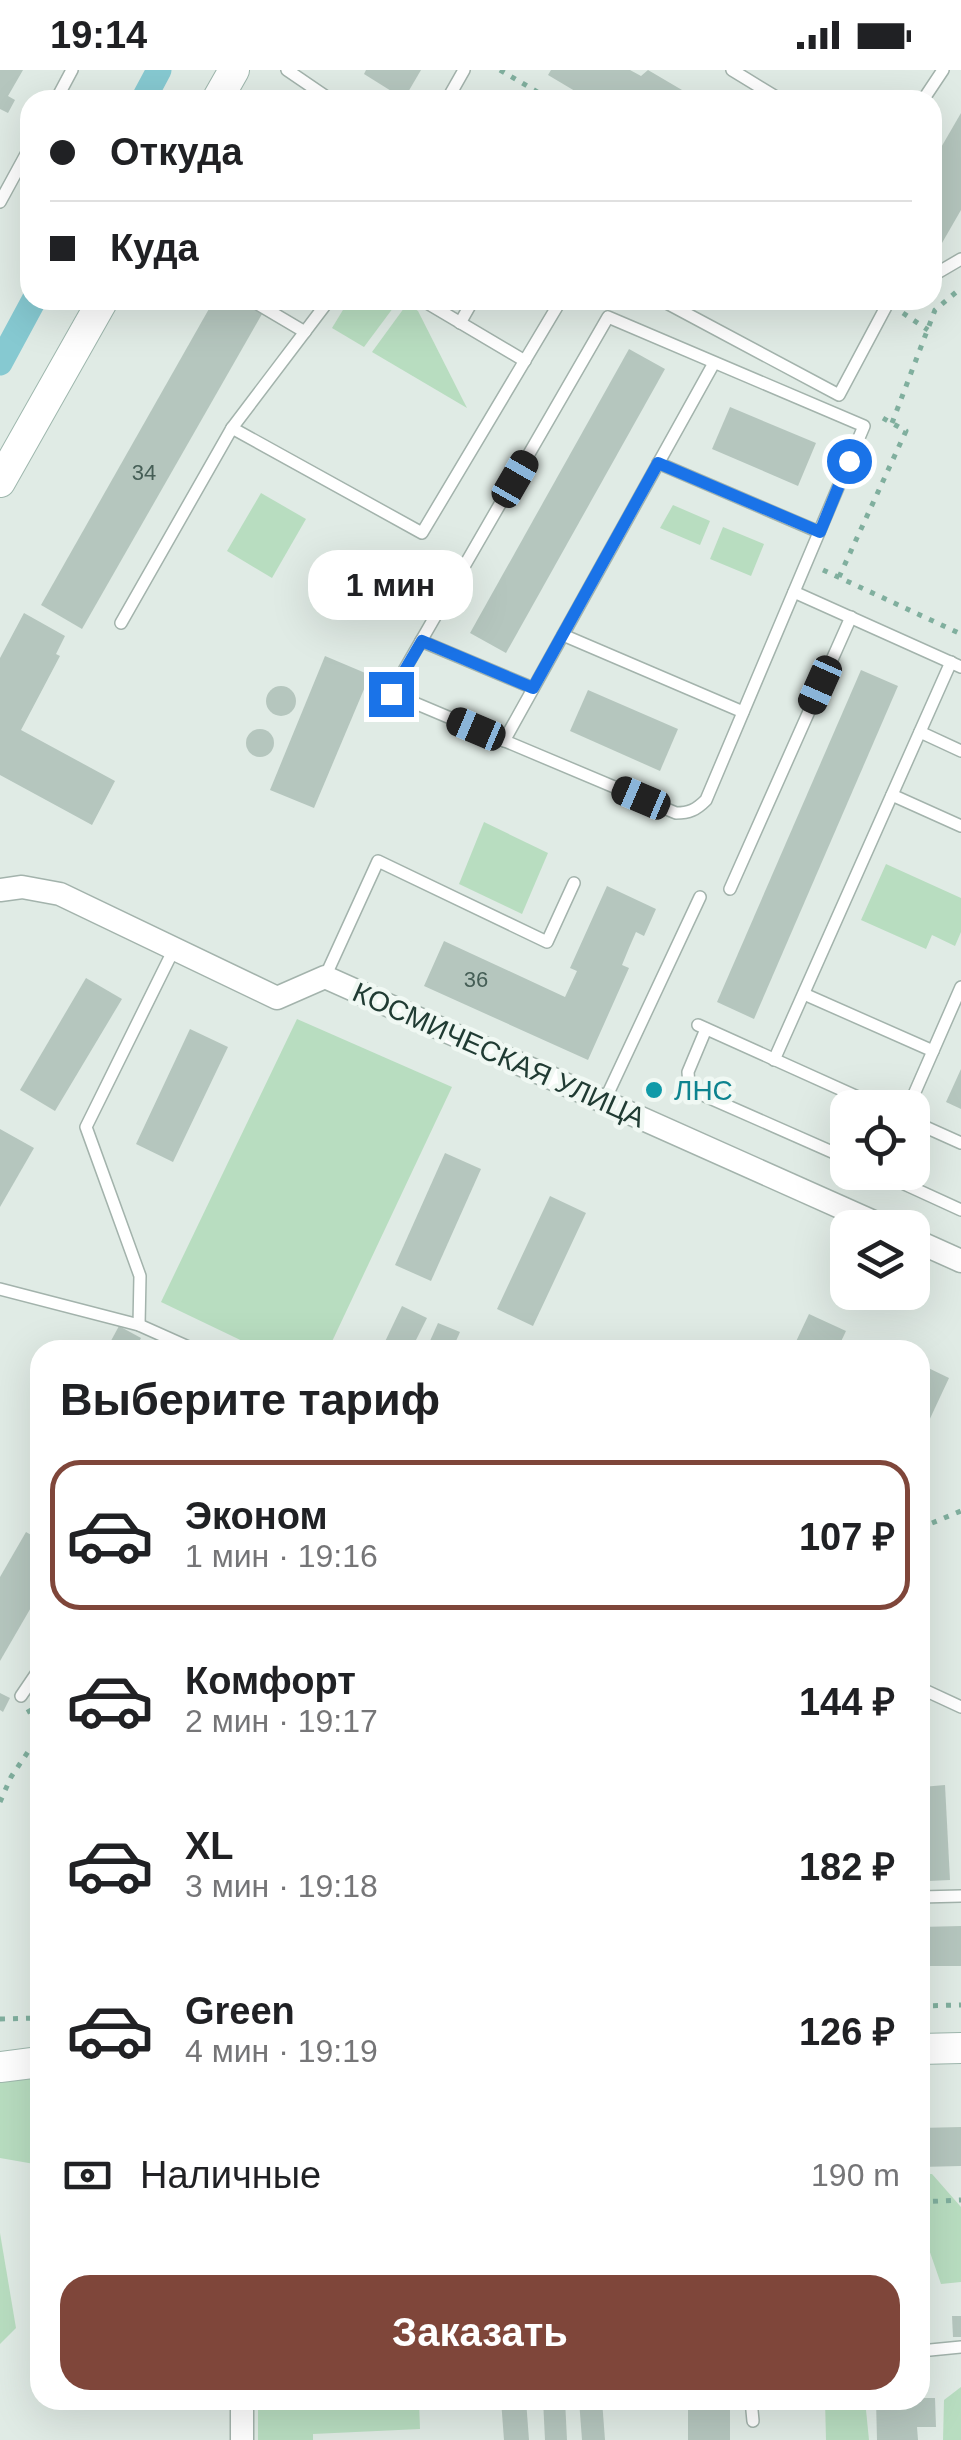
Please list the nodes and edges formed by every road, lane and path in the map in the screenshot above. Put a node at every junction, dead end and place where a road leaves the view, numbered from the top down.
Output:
1 (288, 70) edge
2 (500, 70) edge
3 (737, 72) edge
4 (314, 90) edge
5 (534, 90) edge
6 (765, 90) edge
7 (20, 165) edge
8 (0, 202) edge
9 (97, 310) edge
10 (267, 310) edge
11 (321, 310) edge
12 (439, 310) edge
13 (468, 310) edge
14 (555, 310) edge
15 (680, 310) edge
16 (884, 310) edge
17 (935, 310) edge
18 (460, 323) junction
19 (304, 332) junction
20 (524, 362) junction
21 (714, 362) junction
22 (879, 416) dead end
23 (892, 423) junction
24 (232, 428) junction
25 (658, 463) junction
26 (0, 482) edge
27 (820, 532) junction
28 (794, 592) junction
29 (851, 617) junction
30 (121, 623) dead end
31 (961, 634) edge
32 (563, 635) junction
33 (422, 641) junction
34 (956, 664) edge
35 (533, 688) junction
36 (744, 712) junction
37 (920, 732) junction
38 (504, 741) junction
39 (961, 751) edge
40 (892, 795) junction
41 (961, 826) edge
42 (574, 883) dead end
43 (730, 888) dead end
44 (0, 890) edge
45 (700, 897) dead end
46 (174, 949) junction
47 (325, 977) junction
48 (961, 987) edge
49 (804, 994) junction
50 (933, 1051) junction
51 (774, 1060) junction
52 (842, 1090) edge
53 (916, 1090) edge
54 (604, 1103) junction
55 (930, 1129) edge
56 (961, 1142) edge
57 (830, 1151) edge
58 (917, 1190) edge
59 (846, 1210) edge
60 (961, 1210) edge
61 (930, 1247) edge
62 (961, 1261) edge
63 (2, 1293) edge
64 (139, 1326) junction
65 (172, 1340) edge
66 (961, 1511) edge
67 (930, 1524) edge
68 (30, 1683) edge
69 (930, 1693) edge
70 (21, 1696) dead end
71 (961, 1707) edge
72 (30, 1749) edge
73 (0, 1802) edge
74 (961, 1896) edge
75 (930, 1897) edge
76 (961, 2005) edge
77 (930, 2006) edge
78 (30, 2018) edge
79 (0, 2019) edge
80 (930, 2048) edge
81 (961, 2048) edge
82 (30, 2063) edge
83 (0, 2067) edge
84 (961, 2200) edge
85 (930, 2202) edge
86 (961, 2347) edge
87 (930, 2350) edge
88 (242, 2410) edge
89 (752, 2410) edge
90 (753, 2421) dead end
91 (242, 2440) edge

1 - 4 lane
2 - 5 path
3 - 6 lane
7 - 8 lane
9 - 26 street
10 - 19 lane
11 - 19 lane
12 - 18 lane
13 - 18 lane
14 - 20 lane
15 - 16 lane
17 - 23 path
18 - 20 lane
19 - 24 lane
20 - 24 lane
21 - 25 lane
21 - 27 lane
21 - 33 lane
22 - 23 path
23 - 31 path
24 - 30 lane
25 - 27 lane
25 - 32 lane
27 - 28 lane
28 - 29 lane
28 - 36 lane
29 - 34 lane
29 - 43 lane
32 - 35 lane
32 - 36 lane
33 - 35 lane
33 - 38 lane
34 - 37 lane
35 - 38 lane
36 - 38 lane
37 - 39 lane
37 - 40 lane
40 - 41 lane
40 - 49 lane
42 - 47 lane
44 - 46 street, КОСМИЧЕСКАЯ УЛИЦА
45 - 54 lane
46 - 47 street, КОСМИЧЕСКАЯ УЛИЦА
46 - 64 lane
47 - 54 street, КОСМИЧЕСКАЯ УЛИЦА
48 - 50 lane
49 - 50 lane
49 - 51 lane
50 - 53 lane
51 - 52 lane
51 - 57 lane
54 - 59 street, КОСМИЧЕСКАЯ УЛИЦА
55 - 56 lane
58 - 60 lane
61 - 62 street
63 - 64 lane
64 - 65 lane
66 - 67 path
68 - 70 lane
69 - 71 lane
72 - 73 path
74 - 75 lane
76 - 77 path
78 - 79 path
80 - 81 street
82 - 83 street
84 - 85 path
86 - 87 lane
88 - 91 street
89 - 90 lane

